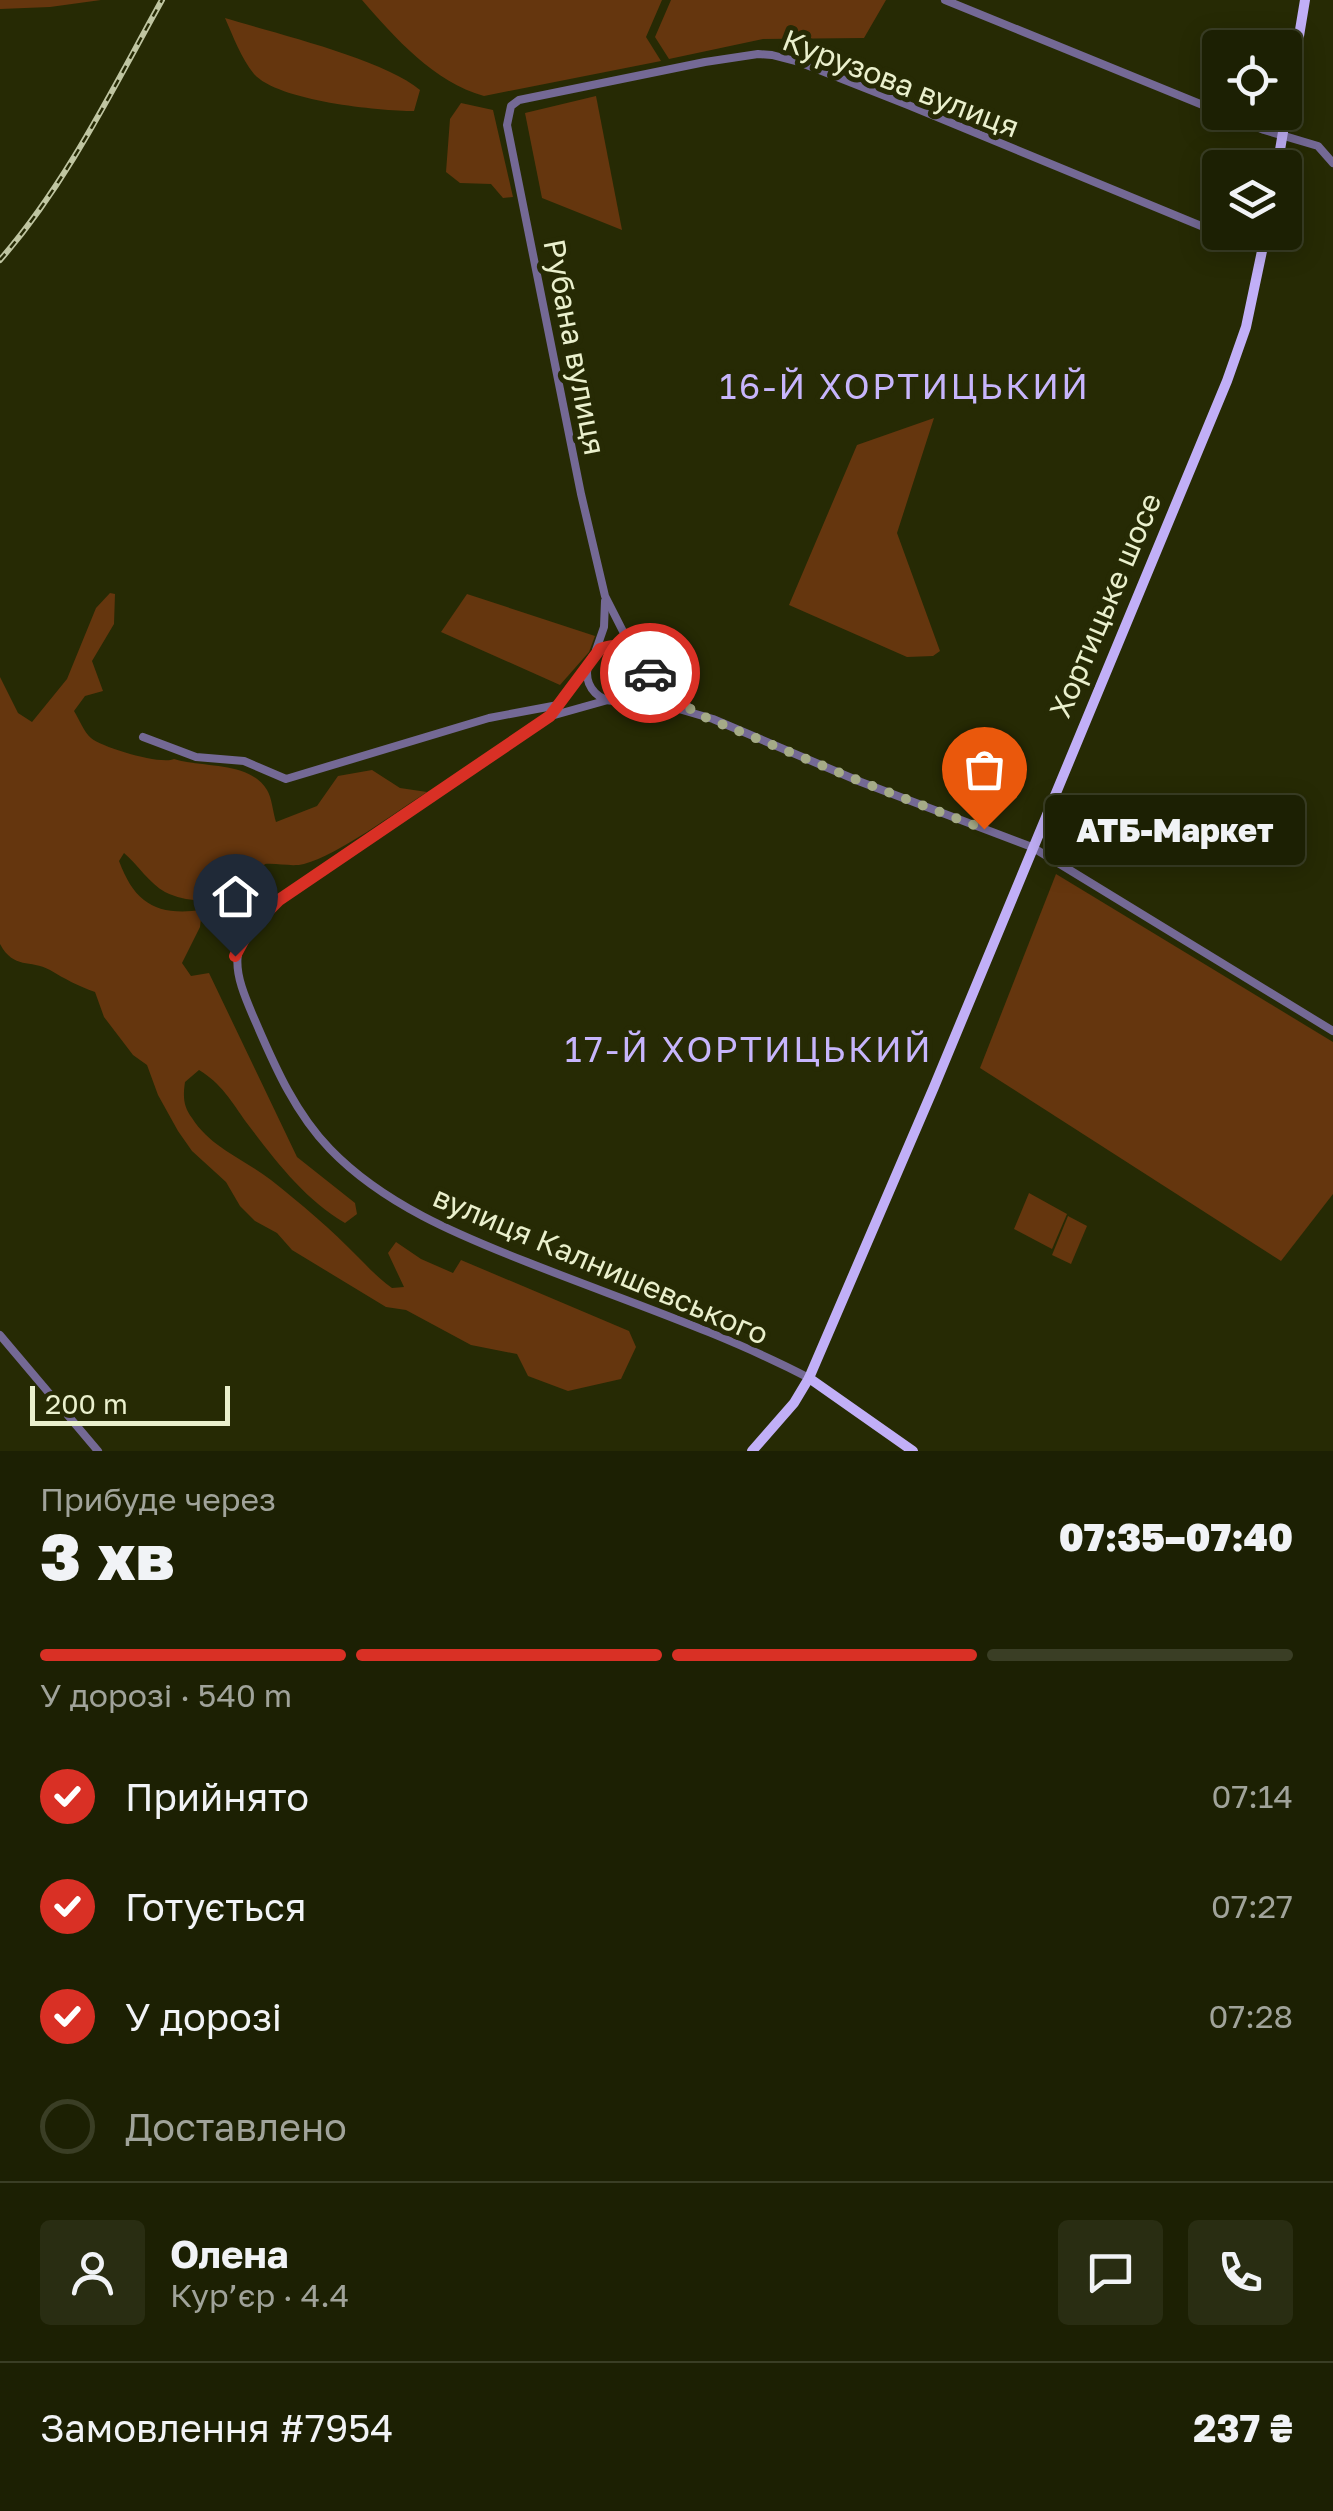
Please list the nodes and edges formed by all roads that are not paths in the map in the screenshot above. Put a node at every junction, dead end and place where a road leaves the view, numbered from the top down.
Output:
1 (945, 0) edge
2 (1305, 0) edge
3 (511, 106) joint
4 (1282, 135) junction
5 (1279, 150) edge
6 (1333, 163) edge
7 (1202, 226) edge
8 (1263, 250) edge
9 (605, 596) junction
10 (633, 652) junction
11 (596, 653) junction
12 (589, 662) junction
13 (642, 666) junction
14 (627, 698) junction
15 (608, 700) junction
16 (558, 705) junction
17 (695, 713) junction
18 (550, 716) junction
19 (143, 737) dead end
20 (1032, 847) junction
21 (1333, 1031) edge
22 (0, 1336) edge
23 (809, 1378) junction
24 (98, 1451) edge
25 (752, 1451) edge
26 (913, 1451) edge

1 - 4 street
2 - 4 main road
3 - 7 street, Курузова вулиця
3 - 9 street, Рубана вулиця
4 - 5 main road
4 - 6 street
8 - 20 main road, Хортицьке шосе
9 - 10 street, Рубана вулиця
9 - 11 street, Рубана вулиця
10 - 11 street
10 - 13 street
11 - 12 street
12 - 15 street
12 - 16 street
13 - 14 street
13 - 17 street
14 - 15 street
14 - 17 street
15 - 18 street
16 - 18 street
16 - 19 street
17 - 20 street
18 - 23 street, вулиця Калнишевського
20 - 21 street
20 - 23 main road, Хортицьке шосе
22 - 24 street
23 - 25 main road, Хортицьке шосе
23 - 26 main road

